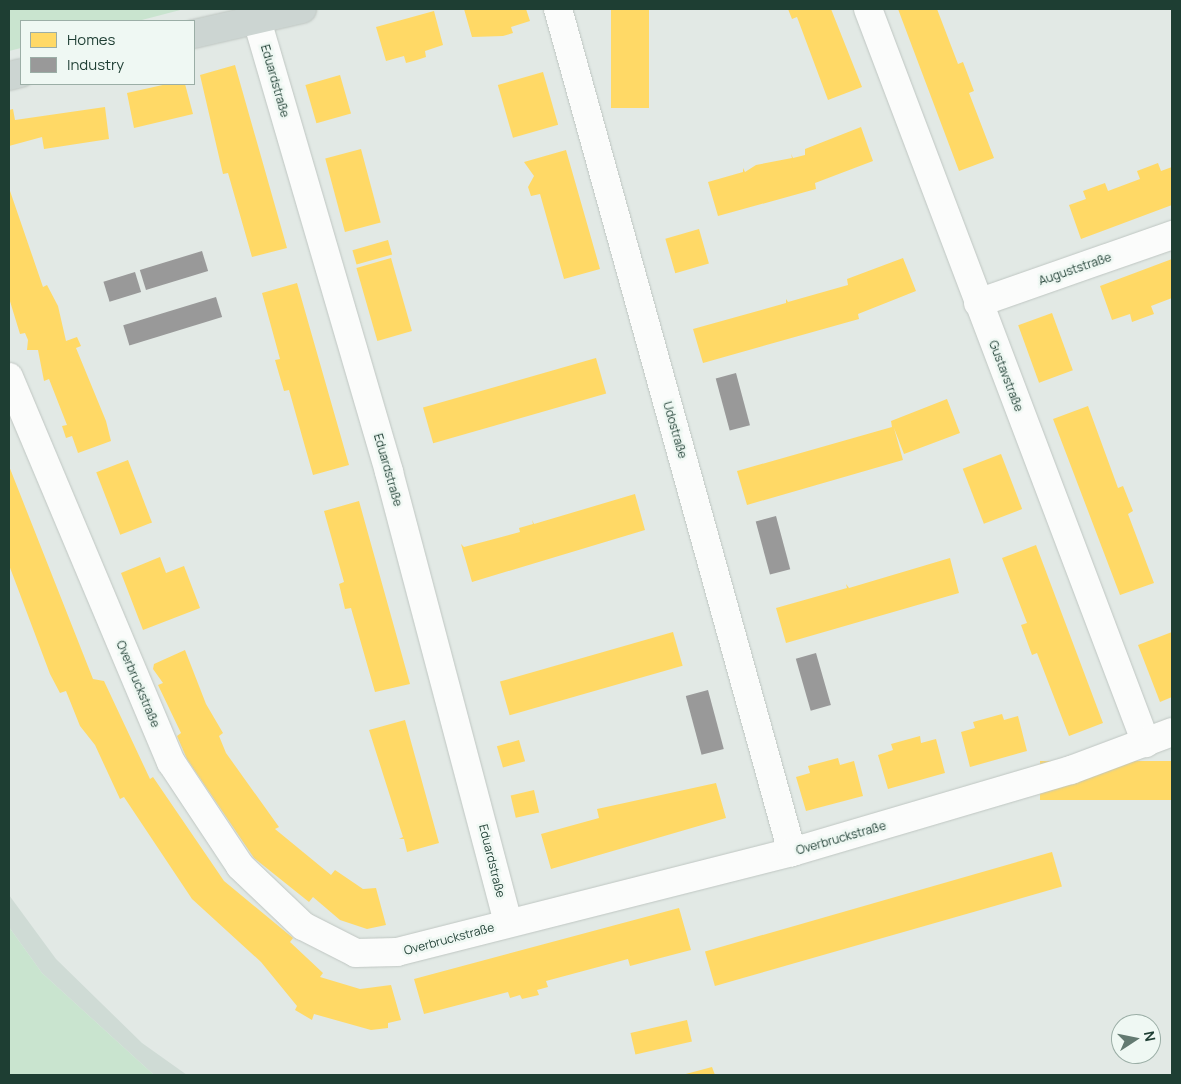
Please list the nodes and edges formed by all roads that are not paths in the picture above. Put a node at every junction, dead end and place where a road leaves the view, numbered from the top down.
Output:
1 (302, 9) edge
2 (558, 9) edge
3 (868, 9) edge
4 (257, 20) junction
5 (195, 34) edge
6 (1172, 235) edge
7 (978, 303) junction
8 (9, 378) edge
9 (1172, 732) edge
10 (1146, 743) junction
11 (792, 852) junction
12 (508, 923) junction

1 - 4 main road
2 - 11 street, Udostraße
3 - 7 street, Gustavstraße
4 - 5 main road
4 - 12 street, Eduardstraße
6 - 7 street, Auguststraße
7 - 10 street, Gustavstraße
8 - 12 street, Overbruckstraße
9 - 10 street, Overbruckstraße
10 - 11 street, Overbruckstraße
11 - 12 street, Overbruckstraße

